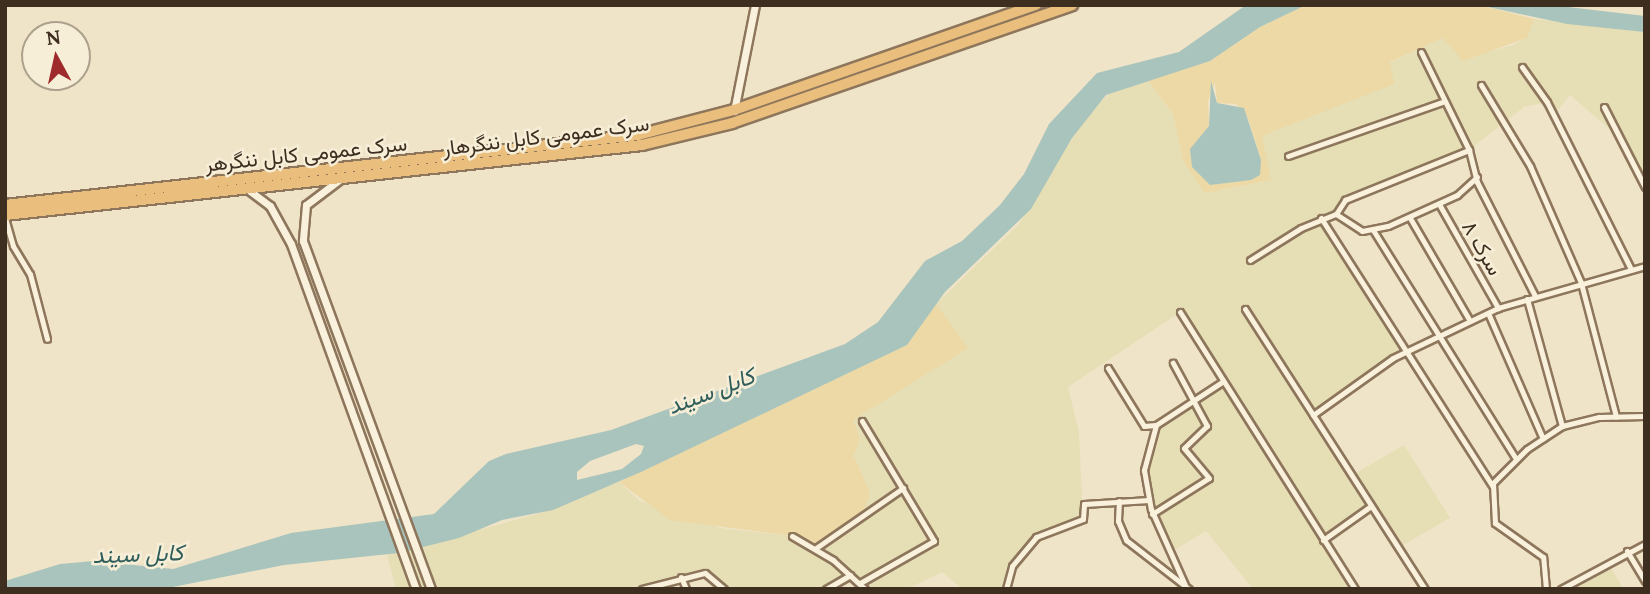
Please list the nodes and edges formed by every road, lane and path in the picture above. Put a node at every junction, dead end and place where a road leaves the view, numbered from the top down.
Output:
1 (755, 5) edge
2 (1036, 5) edge
3 (1072, 5) edge
4 (1421, 52) dead end
5 (1522, 67) dead end
6 (1481, 85) dead end
7 (1442, 102) junction
8 (1604, 107) dead end
9 (734, 110) junction
10 (732, 123) junction
11 (1469, 150) junction
12 (1288, 156) dead end
13 (1477, 177) junction
14 (339, 180) junction
15 (1645, 187) edge
16 (250, 191) junction
17 (1439, 204) junction
18 (5, 205) edge
19 (1336, 214) junction
20 (5, 216) edge
21 (1321, 218) junction
22 (1410, 218) junction
23 (1373, 229) junction
24 (1250, 260) dead end
25 (1645, 266) edge
26 (1632, 269) junction
27 (1581, 283) junction
28 (1535, 296) junction
29 (1527, 299) junction
30 (1498, 308) junction
31 (1245, 309) dead end
32 (1180, 312) dead end
33 (1488, 313) junction
34 (1470, 321) junction
35 (1440, 337) junction
36 (47, 339) dead end
37 (1408, 355) junction
38 (1173, 363) dead end
39 (1108, 368) dead end
40 (1222, 382) junction
41 (1193, 401) junction
42 (1313, 415) junction
43 (1616, 416) junction
44 (1645, 416) edge
45 (862, 421) dead end
46 (1156, 425) junction
47 (1562, 426) junction
48 (1543, 439) junction
49 (1516, 459) junction
50 (1493, 487) junction
51 (903, 488) junction
52 (1149, 500) junction
53 (1119, 501) junction
54 (1371, 506) junction
55 (1152, 514) junction
56 (792, 536) dead end
57 (1323, 540) junction
58 (1645, 544) edge
59 (816, 548) junction
60 (1628, 551) junction
61 (850, 575) junction
62 (681, 577) junction
63 (1645, 581) edge
64 (863, 586) edge
65 (1187, 587) edge
66 (416, 589) edge
67 (431, 589) edge
68 (642, 589) edge
69 (686, 589) edge
70 (724, 589) edge
71 (826, 589) edge
72 (1006, 589) edge
73 (1354, 589) edge
74 (1425, 589) edge
75 (1546, 589) edge
76 (1561, 589) edge

1 - 9 street
2 - 9 highway
3 - 10 highway, سرک عمومی کابل ننگرهار
4 - 7 street
5 - 26 street
6 - 27 street
7 - 11 street
7 - 12 street
8 - 15 street
9 - 10 street
9 - 18 highway, سرک عمومی کابل ننگرهر
10 - 14 highway, سرک عمومی کابل ننگرهار
11 - 13 street
11 - 19 street
13 - 17 street
13 - 28 street
14 - 16 highway, سرک عمومی کابل ننگرهار
14 - 67 street
16 - 20 highway, سرک عمومی کابل ننگرهار
16 - 66 street
17 - 22 street
17 - 30 street, سرک ۸
19 - 21 street
19 - 23 street
20 - 36 street
21 - 24 street
21 - 37 street
22 - 23 street
22 - 34 street
23 - 35 street
25 - 26 street
26 - 27 street
27 - 28 street
27 - 43 street
28 - 29 street
29 - 30 street
29 - 47 street
30 - 33 street
31 - 42 street
32 - 40 street
33 - 34 street
33 - 48 street
34 - 35 street
35 - 37 street
35 - 49 street
37 - 42 street
37 - 50 street
38 - 41 street
39 - 46 street
40 - 41 street
40 - 57 street
41 - 46 street
41 - 55 street
42 - 54 street
43 - 44 street
43 - 47 street
45 - 51 street
46 - 52 street
47 - 48 street
48 - 49 street
49 - 50 street
50 - 75 street
51 - 59 street
51 - 64 street
52 - 53 street
52 - 55 street
53 - 65 street
53 - 72 street
54 - 57 street
54 - 74 street
55 - 65 street
56 - 59 street
57 - 73 street
58 - 60 street
59 - 61 street
60 - 63 street
60 - 76 street
61 - 64 street
61 - 71 street
62 - 68 street
62 - 69 street
62 - 70 street

